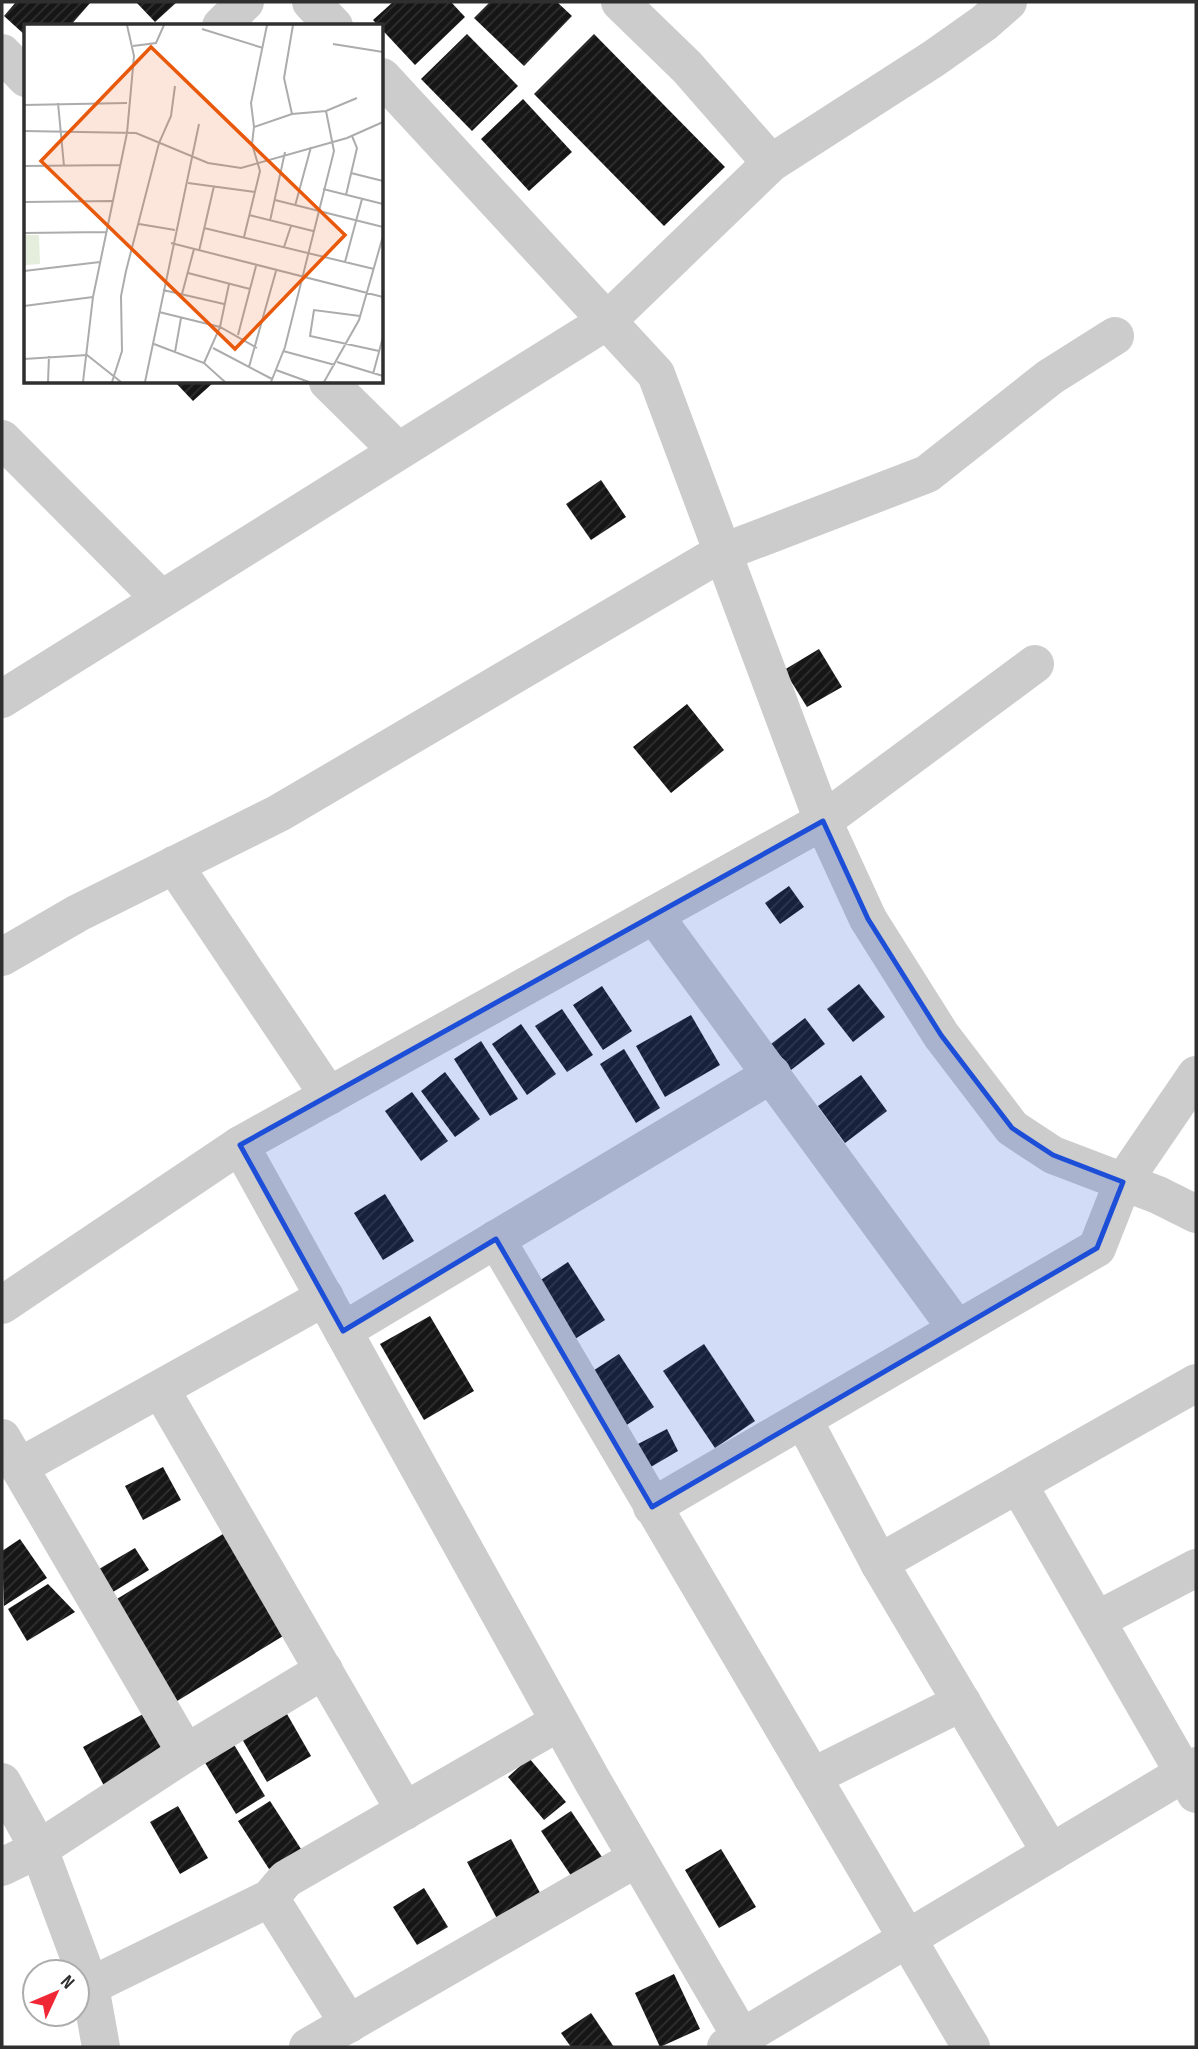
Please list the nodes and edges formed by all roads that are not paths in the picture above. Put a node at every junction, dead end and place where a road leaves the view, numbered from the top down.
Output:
1 (245, 2) edge
2 (311, 2) edge
3 (620, 2) edge
4 (1008, 2) edge
5 (223, 24) edge
6 (332, 24) edge
7 (2, 53) edge
8 (24, 76) edge
9 (383, 78) edge
10 (771, 163) junction
11 (607, 321) junction
12 (1115, 336) dead end
13 (329, 383) edge
14 (2, 439) edge
15 (397, 452) junction
16 (721, 553) junction
17 (161, 599) junction
18 (1035, 664) dead end
19 (2, 699) edge
20 (823, 821) junction
21 (174, 865) junction
22 (654, 915) junction
23 (2, 957) edge
24 (772, 1074) junction
25 (1196, 1074) edge
26 (329, 1096) junction
27 (240, 1145) junction
28 (1123, 1182) junction
29 (1196, 1214) edge
30 (496, 1239) junction
31 (325, 1297) junction
32 (2, 1305) edge
33 (957, 1329) junction
34 (343, 1331) junction
35 (1196, 1383) edge
36 (161, 1390) junction
37 (803, 1419) junction
38 (11, 1453) edge
39 (1018, 1484) junction
40 (652, 1507) junction
41 (879, 1563) junction
42 (1196, 1568) edge
43 (1097, 1620) junction
44 (324, 1670) junction
45 (962, 1702) junction
46 (559, 1722) junction
47 (186, 1753) junction
48 (812, 1777) junction
49 (1192, 1778) edge
50 (2, 1782) edge
51 (405, 1811) junction
52 (39, 1849) junction
53 (1051, 1853) junction
54 (637, 1858) junction
55 (2, 1867) edge
56 (270, 1898) junction
57 (908, 1939) junction
58 (80, 1958) edge
59 (91, 1986) edge
60 (91, 1992) edge
61 (349, 2024) junction
62 (739, 2044) edge
63 (101, 2047) edge
64 (308, 2047) edge
65 (971, 2047) edge

1 - 5 street
2 - 6 street
3 - 10 street
4 - 10 street
7 - 8 street
9 - 11 street
10 - 11 street
11 - 15 street
11 - 16 street
12 - 16 street
13 - 15 street
14 - 17 street
15 - 17 street
16 - 20 street
16 - 21 street
17 - 19 street
18 - 20 street
20 - 22 street
20 - 28 street
21 - 23 street
21 - 26 street
22 - 24 street
22 - 26 street
24 - 30 street
24 - 33 street
25 - 28 street
26 - 27 street
27 - 31 street
27 - 32 street
28 - 29 street
28 - 33 street
30 - 34 street
30 - 40 street
31 - 34 street
31 - 36 street
33 - 37 street
34 - 46 street
35 - 39 street
36 - 38 street
36 - 44 street
37 - 40 street
37 - 41 street
38 - 47 street
39 - 41 street
39 - 43 street
40 - 48 street
41 - 45 street
42 - 43 street
43 - 49 street
44 - 47 street
44 - 51 street
45 - 48 street
45 - 53 street
46 - 51 street
46 - 54 street
47 - 52 street
48 - 57 street
49 - 53 street
50 - 52 street
51 - 56 street
52 - 55 street
52 - 58 street
53 - 57 street
54 - 61 street
54 - 62 street
56 - 59 street
56 - 61 street
57 - 62 street
57 - 65 street
60 - 63 street
61 - 64 street

